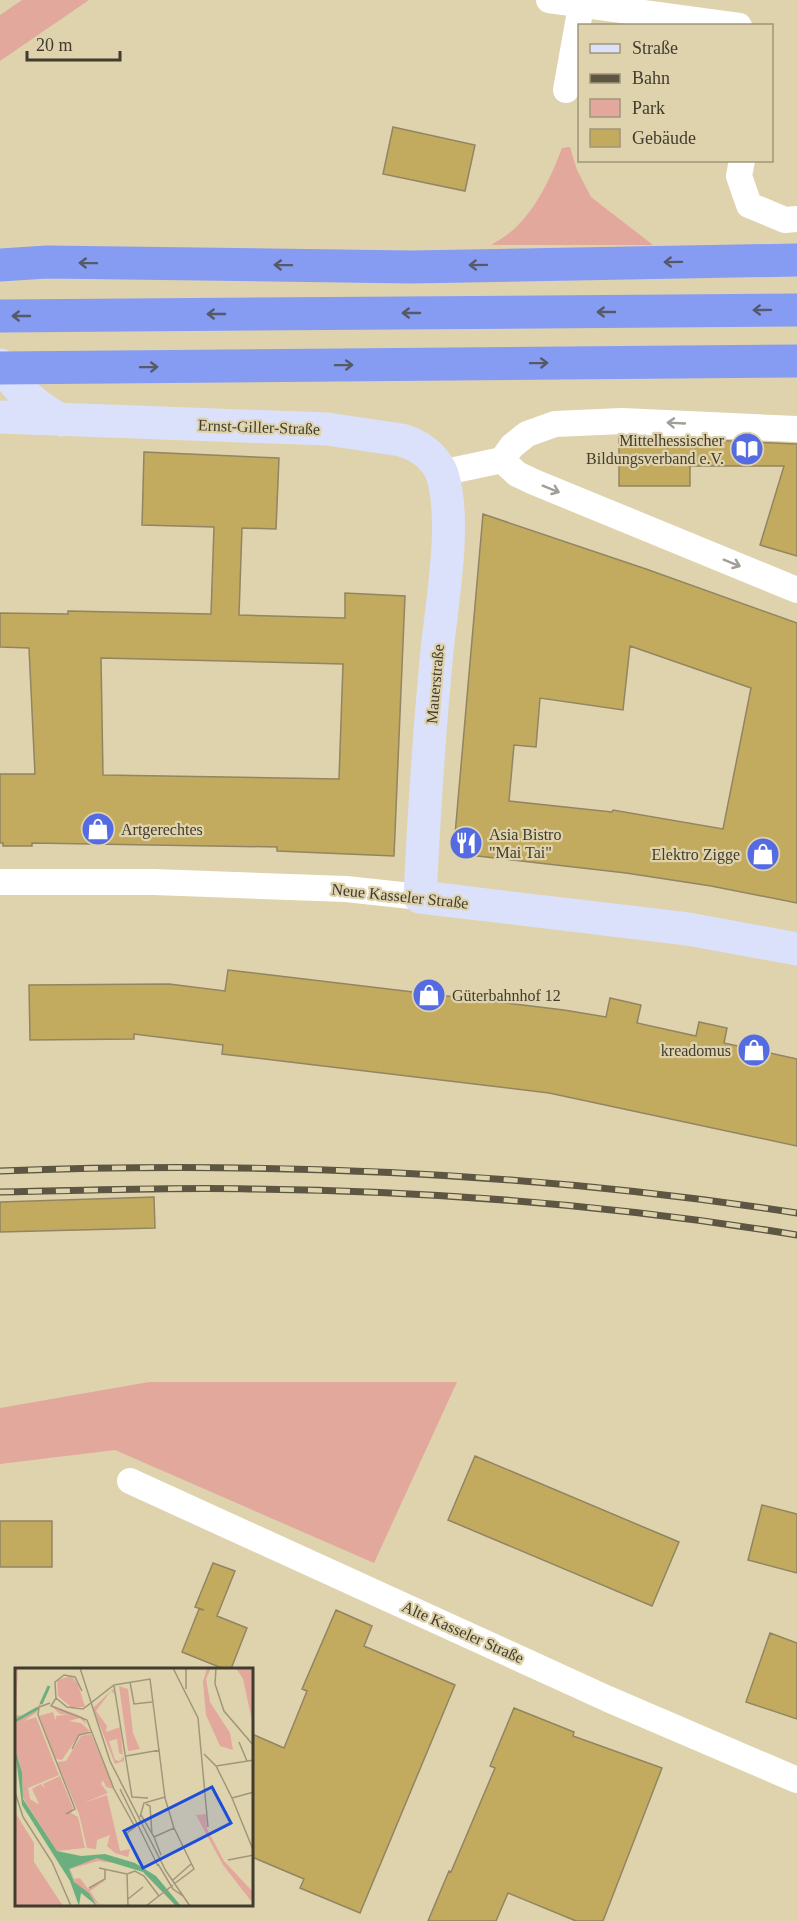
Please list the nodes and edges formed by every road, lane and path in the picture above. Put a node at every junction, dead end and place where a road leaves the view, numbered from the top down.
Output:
1 (549, 0) edge
2 (581, 6) junction
3 (723, 24) edge
4 (566, 90) dead end
5 (741, 162) edge
6 (797, 219) edge
7 (797, 260) edge
8 (0, 265) edge
9 (797, 310) edge
10 (0, 316) edge
11 (760, 360) junction
12 (797, 360) edge
13 (0, 367) edge
14 (797, 369) edge
15 (0, 417) edge
16 (61, 420) junction
17 (797, 429) edge
18 (502, 460) junction
19 (441, 472) junction
20 (797, 590) edge
21 (0, 882) edge
22 (420, 897) junction
23 (797, 949) edge
24 (130, 1481) dead end
25 (797, 1780) edge

1 - 2 street
2 - 3 street
2 - 4 street
5 - 6 street
7 -> 8 highway
9 -> 10 highway
11 - 12 highway
13 -> 11 highway
11 - 14 highway
13 - 16 main road
15 - 16 main road, Ernst-Giller-Straße
16 - 19 main road, Ernst-Giller-Straße
17 -> 18 street
18 - 19 street
18 -> 20 street
19 - 22 main road, Mauerstraße
21 - 22 street, Neue Kasseler Straße
22 - 23 main road, Neue Kasseler Straße
24 - 25 street, Alte Kasseler Straße

